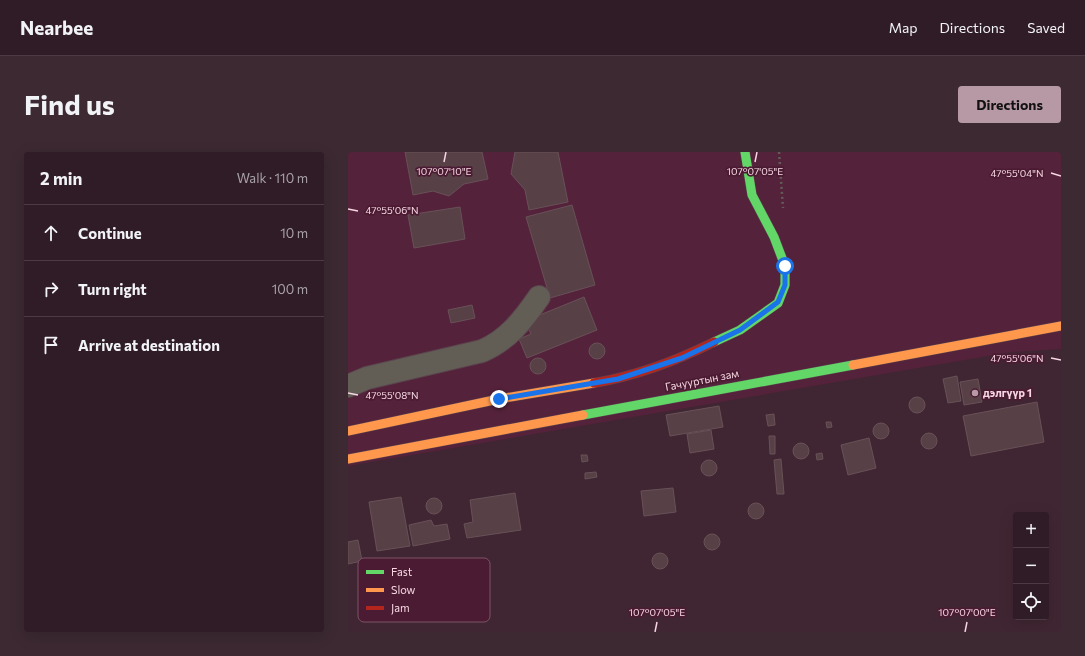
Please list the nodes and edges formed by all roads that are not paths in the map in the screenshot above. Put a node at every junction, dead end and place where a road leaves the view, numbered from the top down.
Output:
1 (745, 152) edge
2 (539, 297) dead end
3 (1061, 326) edge
4 (348, 386) edge
5 (348, 431) edge
6 (348, 459) edge

1 - 5 main road
2 - 4 street
3 - 6 main road, Гачууртын зам

